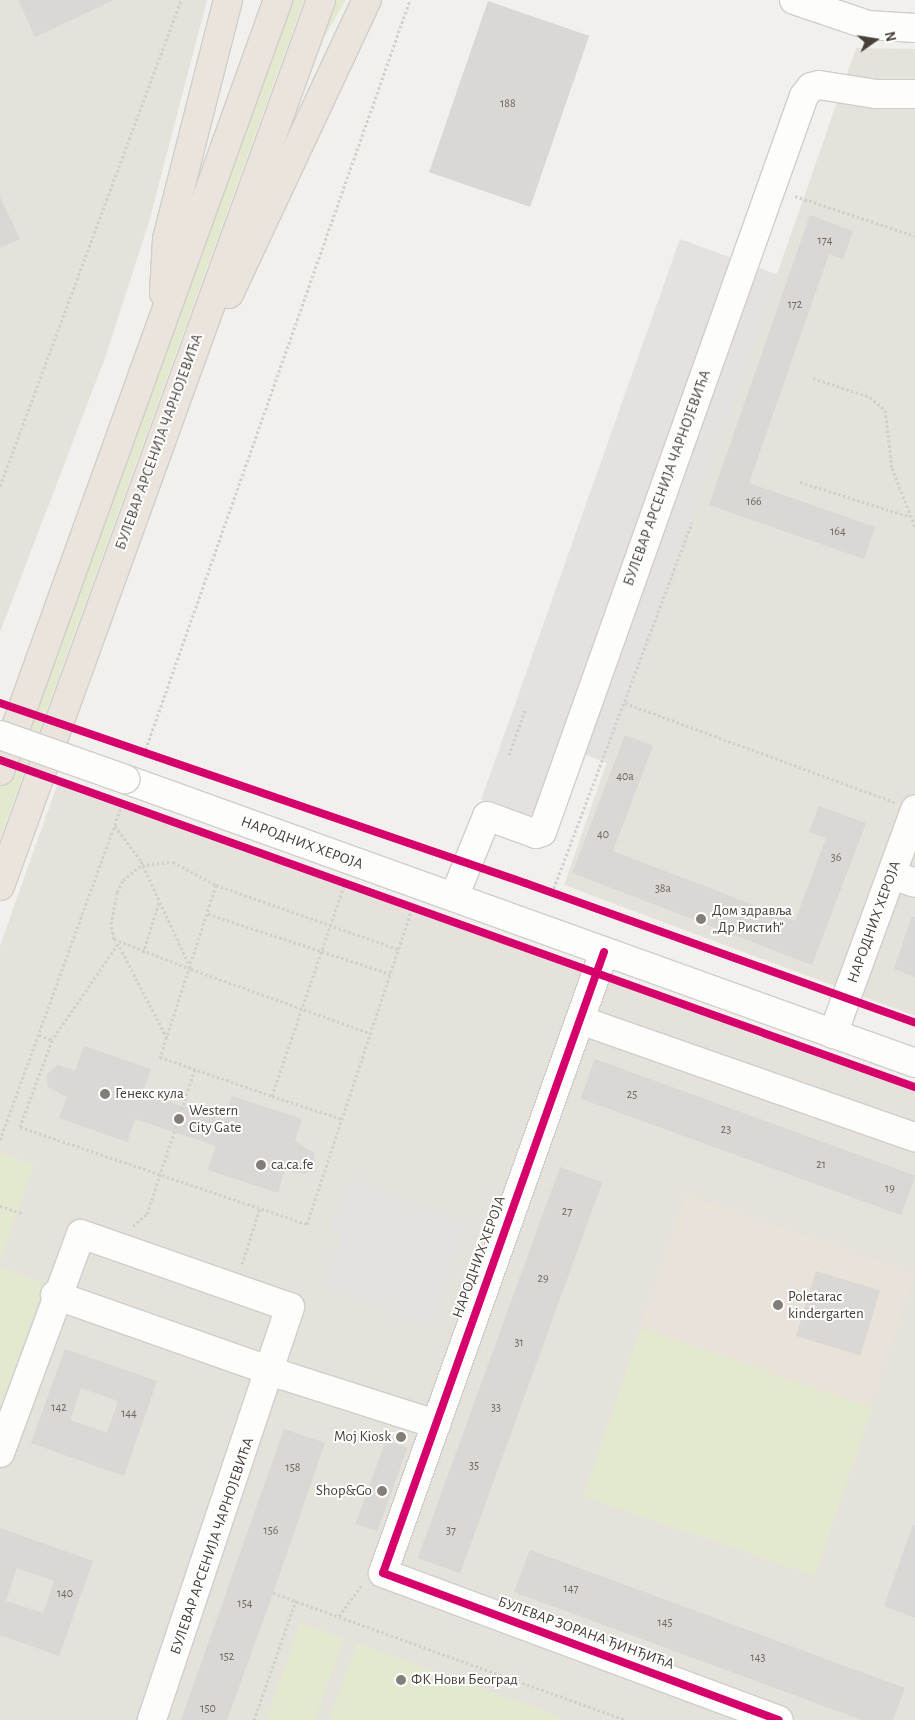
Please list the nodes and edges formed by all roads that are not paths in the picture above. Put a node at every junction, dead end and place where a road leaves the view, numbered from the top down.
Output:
1 (228, 0) edge
2 (278, 0) edge
3 (321, 0) edge
4 (367, 0) edge
5 (794, 0) edge
6 (915, 28) edge
7 (915, 94) edge
8 (166, 308) junction
9 (200, 329) junction
10 (0, 735) edge
11 (0, 771) edge
12 (906, 806) edge
13 (903, 879) edge
14 (0, 886) edge
15 (454, 897) junction
16 (604, 952) junction
17 (580, 1020) junction
18 (833, 1034) junction
19 (915, 1063) edge
20 (915, 1138) edge
21 (55, 1295) junction
22 (270, 1371) junction
23 (436, 1424) junction
24 (0, 1453) edge
25 (383, 1573) joint
26 (152, 1720) edge
27 (779, 1720) edge

1 - 8 highway
2 - 8 highway
3 - 9 highway, БУЛЕВАР АРСЕНИЈА ЧАРНОЈЕВИЋА
4 - 9 highway
5 - 6 street
7 - 15 street, БУЛЕВАР АРСЕНИЈА ЧАРНОЈЕВИЋА
8 - 11 highway
9 - 14 highway, БУЛЕВАР АРСЕНИЈА ЧАРНОЈЕВИЋА
10 - 15 street, НАРОДНИХ ХЕРОЈА, bridge
12 - 13 street, НАРОДНИХ ХЕРОЈА
13 - 18 street, НАРОДНИХ ХЕРОЈА
15 - 16 street, НАРОДНИХ ХЕРОЈА
16 - 17 street, НАРОДНИХ ХЕРОЈА
16 - 18 street, НАРОДНИХ ХЕРОЈА
17 - 20 street
17 - 23 street, НАРОДНИХ ХЕРОЈА
18 - 19 street, НАРОДНИХ ХЕРОЈА
21 - 22 street
21 - 22 street, БУЛЕВАР АРСЕНИЈА ЧАРНОЈЕВИЋА
21 - 24 street
22 - 23 street
22 - 26 street, БУЛЕВАР АРСЕНИЈА ЧАРНОЈЕВИЋА
23 - 25 street, НАРОДНИХ ХЕРОЈА
25 - 27 street, БУЛЕВАР ЗОРАНА ЂИНЂИЋА

